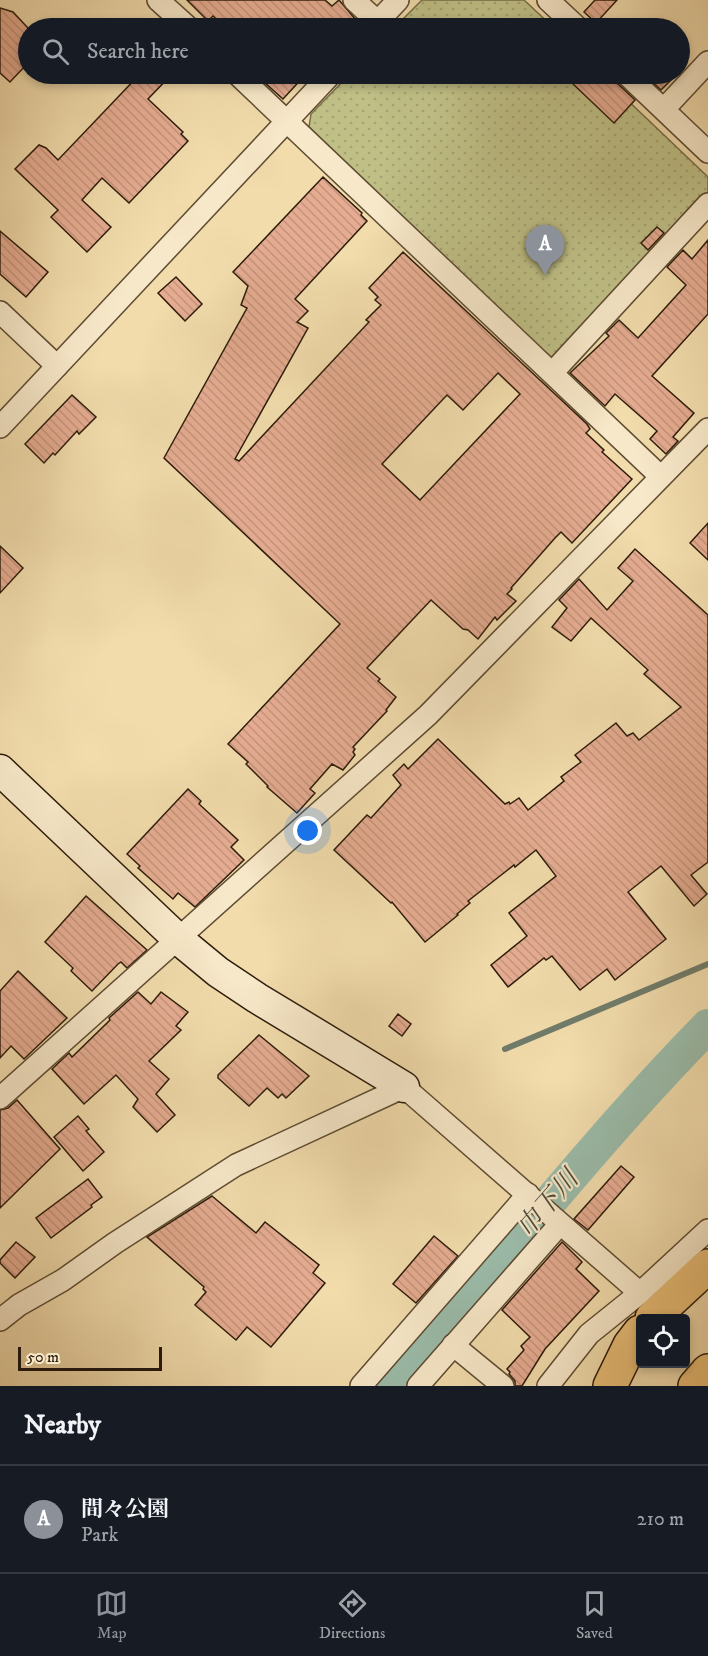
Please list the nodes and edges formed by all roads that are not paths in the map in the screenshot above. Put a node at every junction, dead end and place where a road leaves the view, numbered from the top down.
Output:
1 (159, 0) edge
2 (354, 0) edge
3 (398, 0) edge
4 (548, 0) edge
5 (178, 18) edge
6 (369, 18) edge
7 (381, 18) edge
8 (567, 18) edge
9 (708, 62) edge
10 (690, 81) edge
11 (248, 84) edge
12 (322, 84) edge
13 (637, 84) edge
14 (687, 84) edge
15 (664, 109) junction
16 (287, 121) junction
17 (708, 152) edge
18 (708, 204) edge
19 (0, 312) edge
20 (57, 366) junction
21 (553, 372) junction
22 (0, 427) edge
23 (708, 429) edge
24 (660, 476) junction
25 (0, 770) edge
26 (178, 939) junction
27 (404, 1087) junction
28 (0, 1098) edge
29 (528, 1194) junction
30 (560, 1224) junction
31 (708, 1230) edge
32 (708, 1266) edge
33 (708, 1290) edge
34 (646, 1306) edge
35 (677, 1314) edge
36 (0, 1320) edge
37 (636, 1337) edge
38 (453, 1345) junction
39 (636, 1352) edge
40 (708, 1371) edge
41 (613, 1381) edge
42 (362, 1386) edge
43 (418, 1386) edge
44 (503, 1386) edge
45 (548, 1386) edge
46 (695, 1386) edge

1 - 5 street
2 - 6 street
3 - 7 street
4 - 8 street
9 - 10 street
11 - 16 street
12 - 16 street
13 - 15 street
14 - 15 street
15 - 17 street
16 - 20 street
16 - 21 street
18 - 21 street
19 - 20 street
20 - 22 street
21 - 24 street
23 - 24 street
24 - 26 street
25 - 26 street
26 - 27 street
26 - 28 street
27 - 29 street
27 - 36 street
29 - 30 street
29 - 42 street
30 - 34 street
30 - 38 street
31 - 34 street
32 - 34 highway
33 - 35 highway
34 - 45 street
37 - 41 highway
38 - 43 street
38 - 44 street
39 - 41 highway
40 - 46 highway

